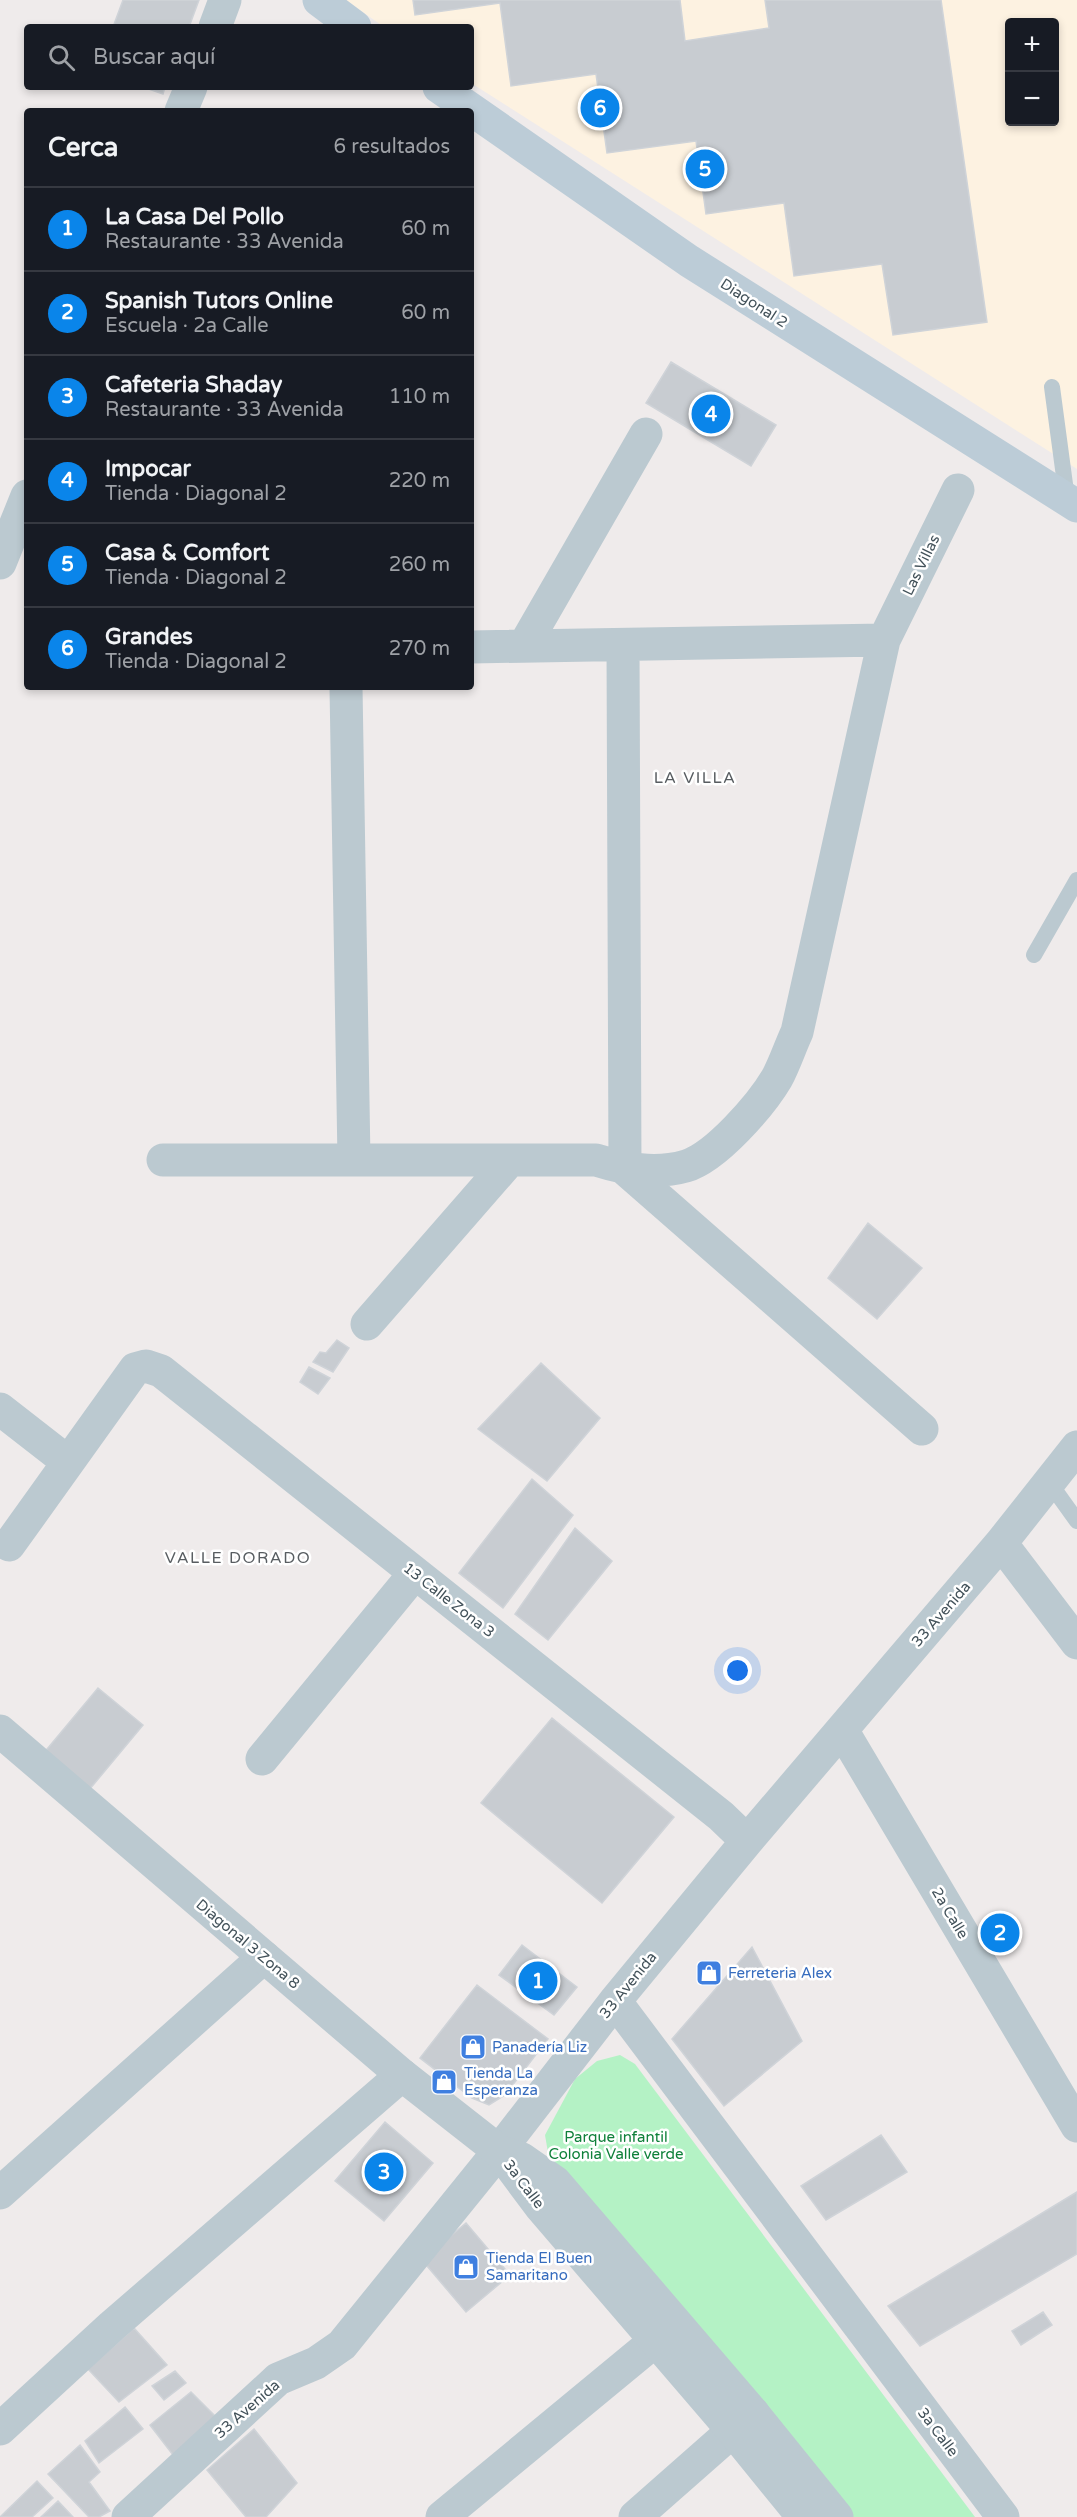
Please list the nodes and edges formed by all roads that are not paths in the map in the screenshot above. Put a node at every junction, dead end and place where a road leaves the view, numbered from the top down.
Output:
1 (225, 0) edge
2 (319, 0) edge
3 (215, 24) edge
4 (351, 24) edge
5 (190, 90) edge
6 (443, 90) edge
7 (182, 108) edge
8 (469, 108) edge
9 (474, 111) edge
10 (1052, 387) dead end
11 (646, 434) dead end
12 (958, 490) dead end
13 (24, 503) edge
14 (1072, 503) edge
15 (0, 563) edge
16 (884, 640) junction
17 (623, 645) junction
18 (474, 646) edge
19 (524, 646) junction
20 (346, 690) edge
21 (1077, 880) edge
22 (1034, 955) dead end
23 (163, 1160) dead end
24 (354, 1160) junction
25 (510, 1160) junction
26 (625, 1169) junction
27 (367, 1324) dead end
28 (0, 1409) edge
29 (922, 1429) dead end
30 (1077, 1447) edge
31 (68, 1462) junction
32 (1049, 1482) junction
33 (1077, 1521) edge
34 (1001, 1543) junction
35 (9, 1545) dead end
36 (415, 1573) junction
37 (1077, 1643) edge
38 (842, 1730) junction
39 (0, 1731) edge
40 (262, 1759) dead end
41 (747, 1841) junction
42 (264, 1957) junction
43 (615, 2001) junction
44 (402, 2075) junction
45 (1077, 2126) edge
46 (499, 2151) junction
47 (0, 2193) edge
48 (655, 2341) junction
49 (743, 2423) junction
50 (0, 2429) edge
51 (128, 2517) edge
52 (442, 2517) edge
53 (635, 2517) edge
54 (803, 2517) edge
55 (837, 2517) edge
56 (1003, 2517) edge

1 - 3 street
2 - 4 main road
5 - 7 street
6 - 8 main road, Diagonal 2
9 - 14 main road, Diagonal 2
10 - 14 lane
11 - 19 street
12 - 16 street, Las Villas
13 - 15 street
16 - 17 street
16 - 26 street, Las Villas
17 - 19 street
17 - 26 street
18 - 19 street
20 - 24 street
21 - 22 lane
23 - 24 street
24 - 25 street
25 - 26 street
25 - 27 street
26 - 29 street
28 - 31 street
30 - 32 street, 33 Avenida
31 - 35 street
31 - 36 street, 13 Calle Zona 3
32 - 33 lane
32 - 34 street, 33 Avenida
34 - 37 street
34 - 38 street, 33 Avenida
36 - 40 street
36 - 41 street, 13 Calle Zona 3
38 - 41 street, 33 Avenida
38 - 45 street, 2a Calle
39 - 42 street, Diagonal 3 Zona 8
41 - 43 street, 33 Avenida
42 - 44 street, Diagonal 3 Zona 8
42 - 47 street
43 - 46 street, 33 Avenida
43 - 56 street, 3a Calle
44 - 46 street, Diagonal 3 Zona 8
44 - 50 street
46 - 48 street, 3a Calle
46 - 49 street, 3a Calle
46 - 51 street, 33 Avenida
48 - 49 street, 3a Calle
48 - 52 street
49 - 53 street
49 - 54 street, 3a Calle
49 - 55 street, 3a Calle

